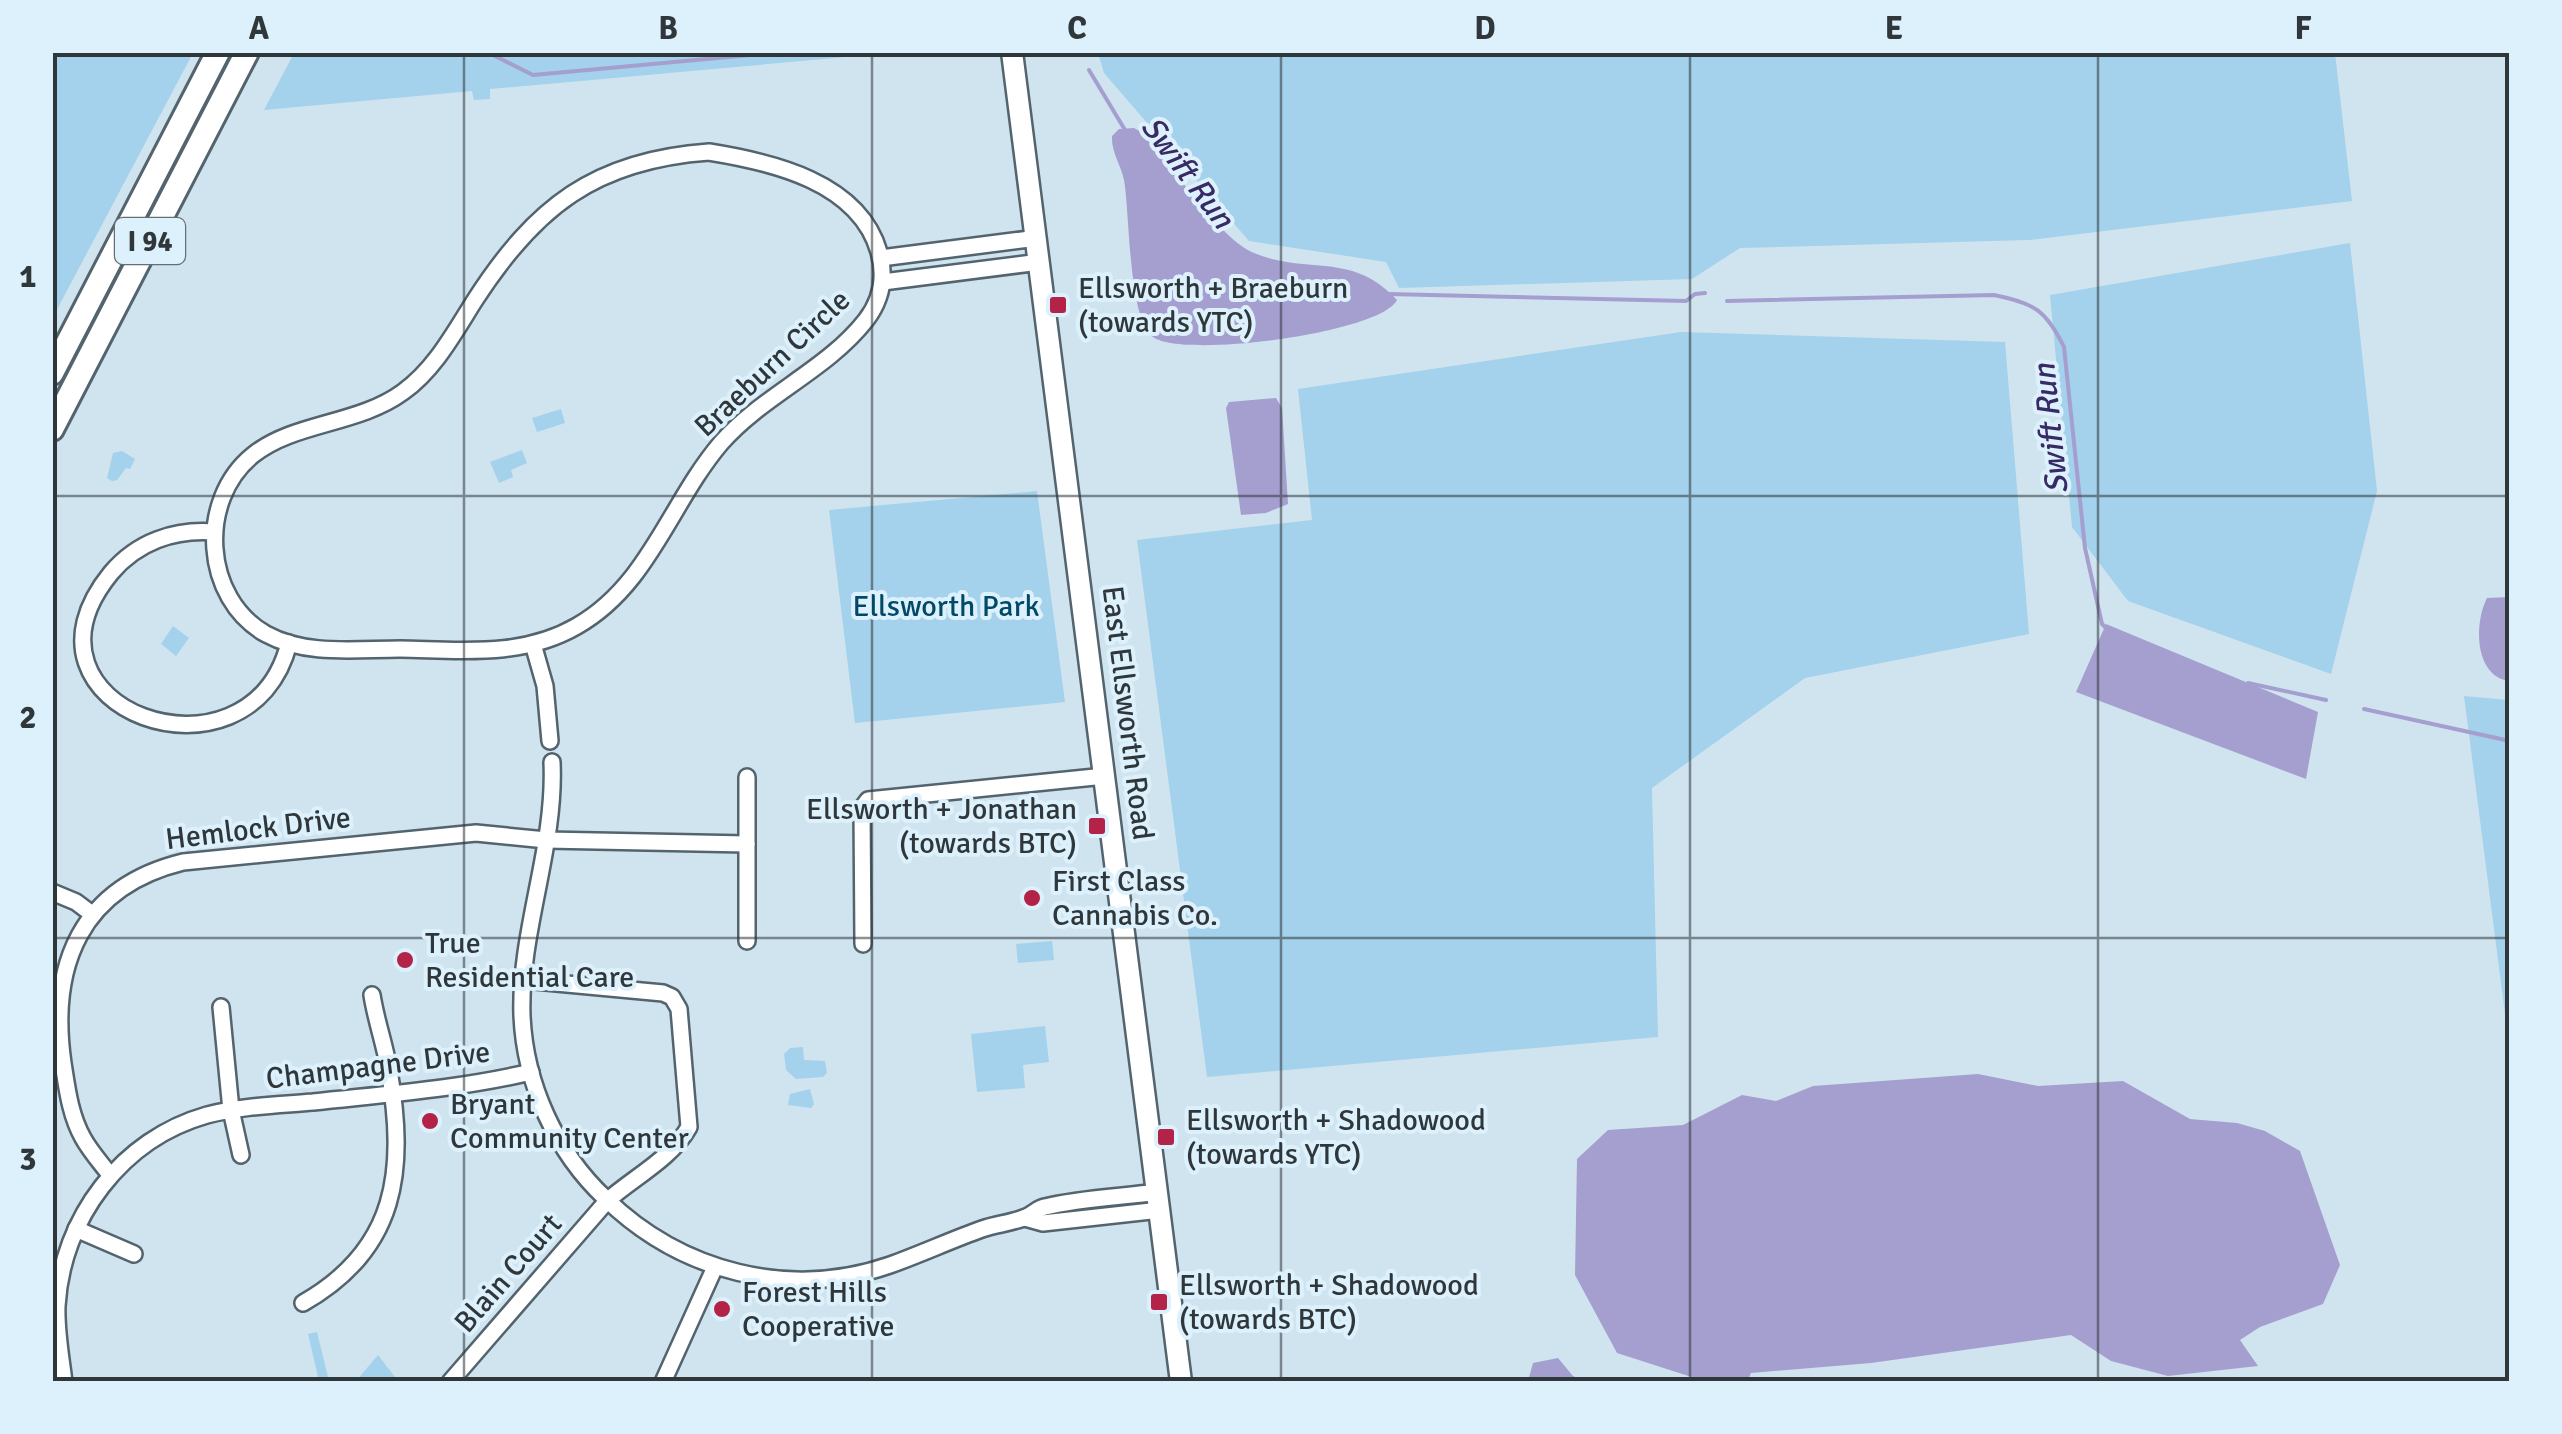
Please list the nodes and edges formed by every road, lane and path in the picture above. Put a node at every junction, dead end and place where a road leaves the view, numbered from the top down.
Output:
1 (218, 52) edge
2 (247, 52) edge
3 (1012, 52) edge
4 (1036, 238) junction
5 (881, 258) junction
6 (1040, 262) junction
7 (884, 282) junction
8 (52, 373) edge
9 (52, 430) edge
10 (214, 532) junction
11 (289, 644) junction
12 (533, 644) junction
13 (550, 740) dead end
14 (552, 762) dead end
15 (1105, 776) junction
16 (747, 777) dead end
17 (546, 840) junction
18 (747, 844) junction
19 (52, 892) edge
20 (92, 914) junction
21 (747, 941) dead end
22 (863, 944) dead end
23 (524, 980) junction
24 (372, 995) dead end
25 (221, 1007) dead end
26 (57, 1055) edge
27 (531, 1072) junction
28 (392, 1094) junction
29 (231, 1110) junction
30 (241, 1155) dead end
31 (110, 1175) junction
32 (607, 1201) junction
33 (1159, 1201) junction
34 (76, 1229) junction
35 (61, 1243) edge
36 (134, 1254) dead end
37 (714, 1267) junction
38 (303, 1303) dead end
39 (60, 1375) edge
40 (450, 1382) edge
41 (663, 1382) edge
42 (1181, 1382) edge

1 - 8 highway, I 94
2 - 9 highway, I 94
3 - 4 main road, East Ellsworth Road
4 - 5 street
4 - 6 main road, East Ellsworth Road
5 - 7 street, Braeburn Circle
5 - 10 street, Braeburn Circle
6 - 7 street, Braeburn Circle
6 - 15 main road, East Ellsworth Road
7 - 12 street, Braeburn Circle
10 - 11 street, Braeburn Circle
10 - 11 street
11 - 12 street, Braeburn Circle
12 - 13 street
14 - 17 street
15 - 22 street
15 - 33 main road, East Ellsworth Road
16 - 18 street
17 - 18 street, Hemlock Drive
17 - 20 street, Hemlock Drive
17 - 23 street
18 - 21 street
19 - 20 street
20 - 26 street, Hemlock Drive
23 - 27 street
23 - 32 street, Blain Court
24 - 28 street
25 - 29 street
26 - 31 street, Hemlock Drive
27 - 28 street, Champagne Drive
27 - 32 street
28 - 29 street, Champagne Drive
28 - 38 street
29 - 30 street, Champagne Drive
29 - 31 street, Champagne Drive
31 - 34 street, Champagne Drive
32 - 37 street
32 - 40 street, Blain Court
33 - 37 street
33 - 42 main road, East Ellsworth Road
34 - 35 street, Champagne Drive
34 - 36 street
35 - 39 street, Champagne Drive
37 - 41 street

